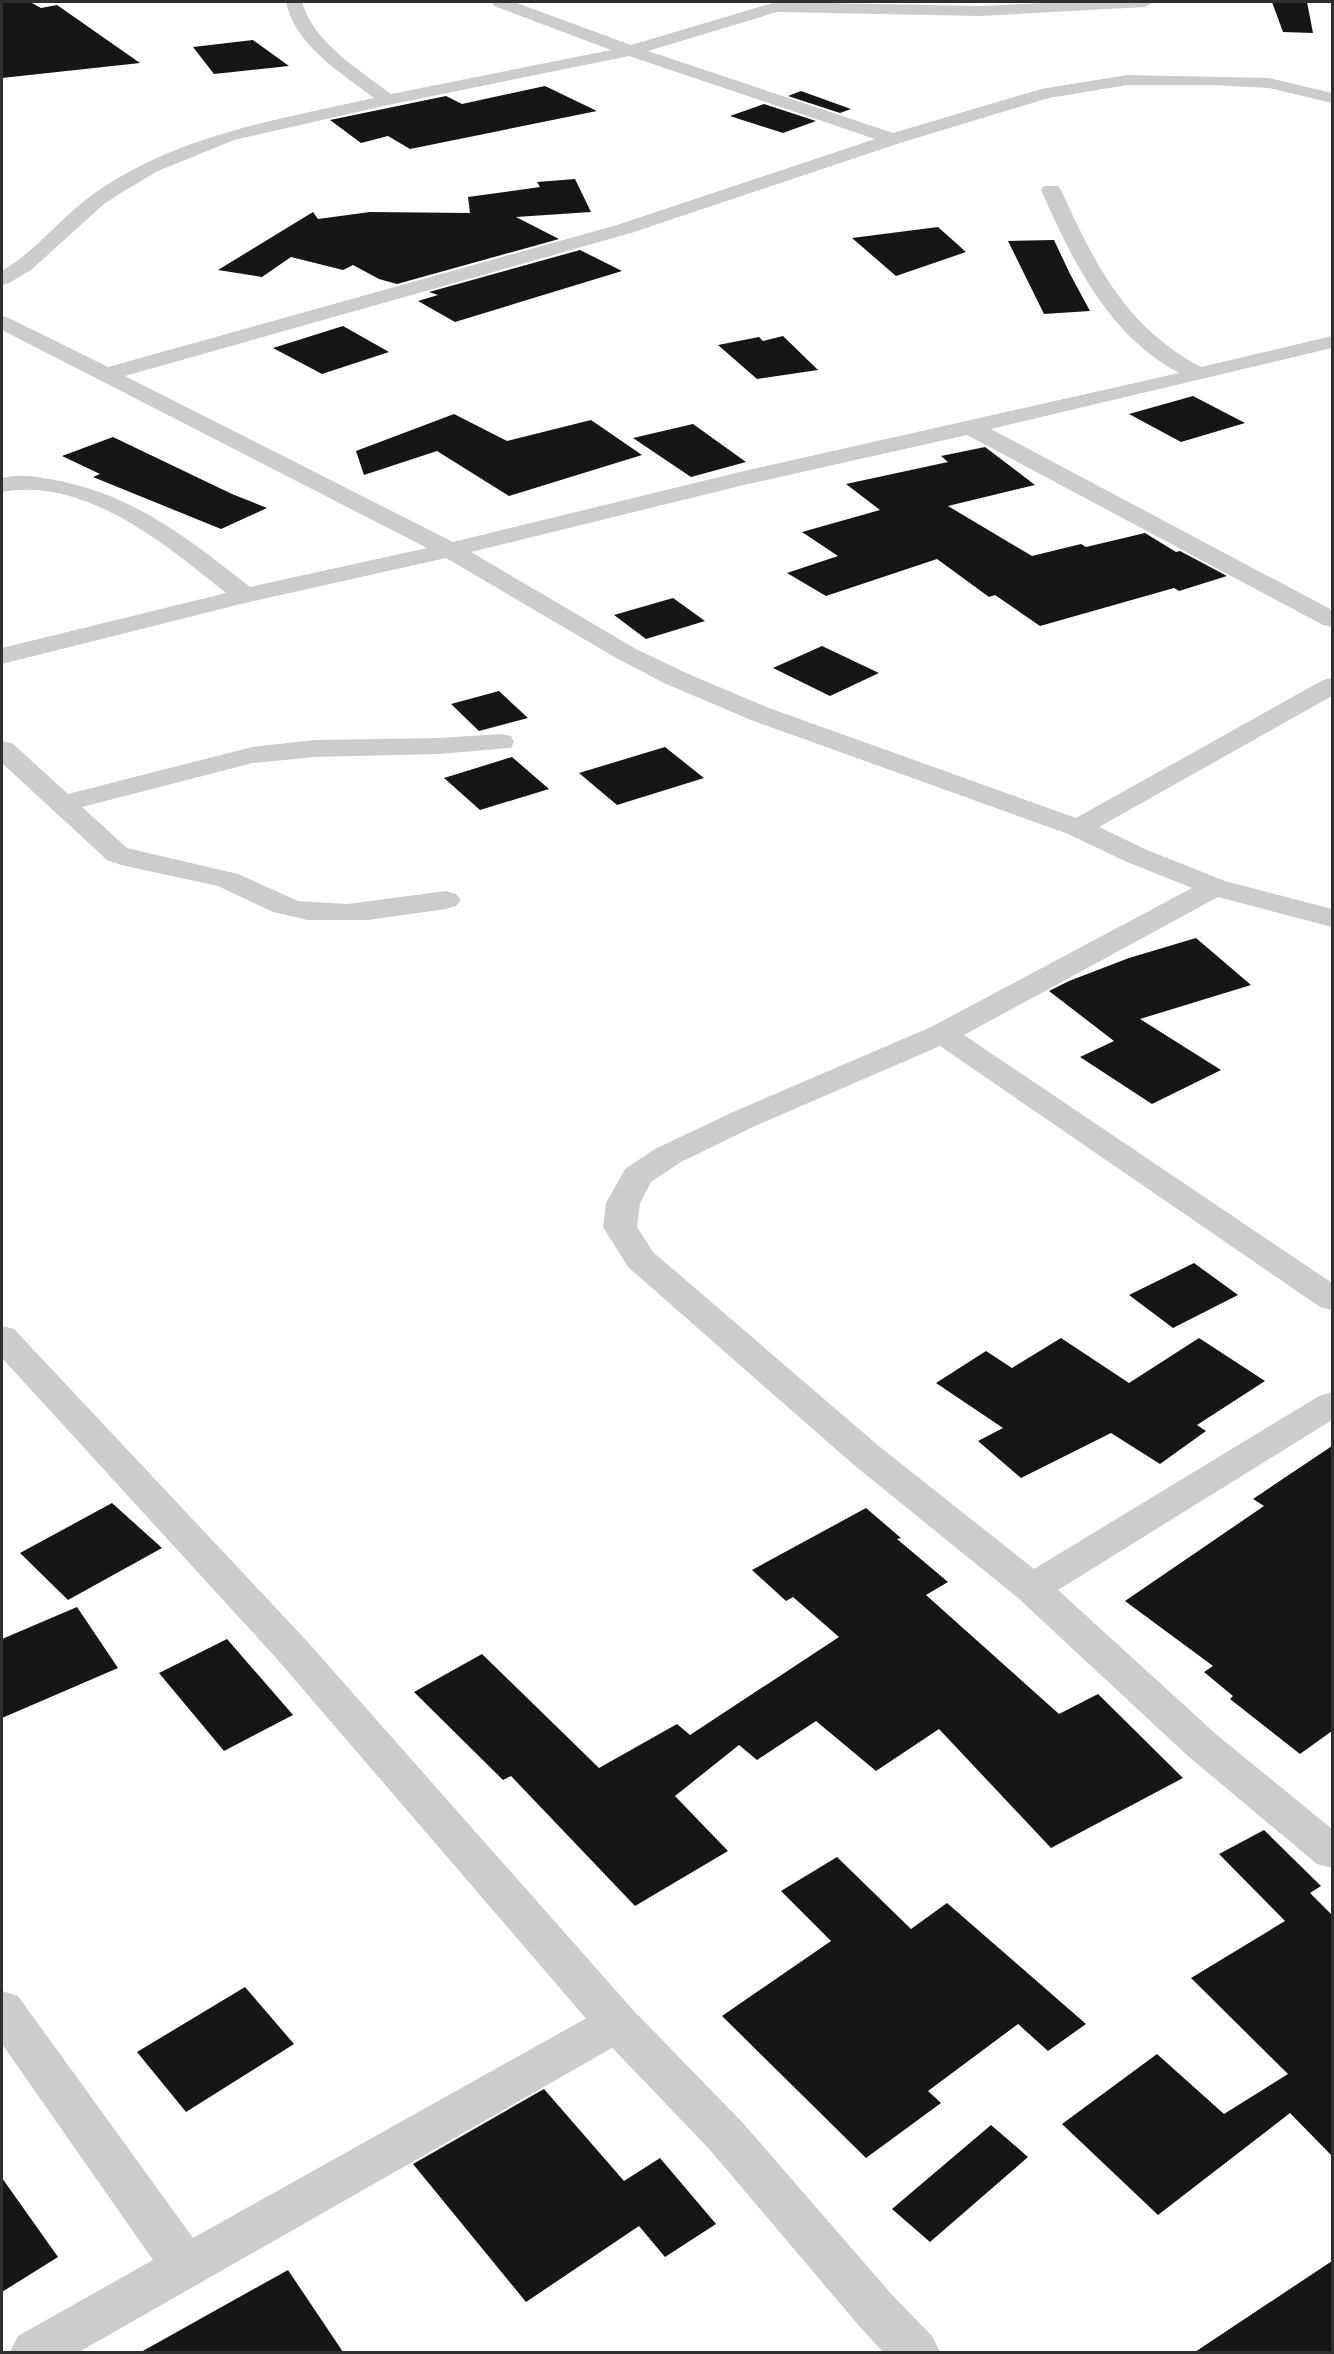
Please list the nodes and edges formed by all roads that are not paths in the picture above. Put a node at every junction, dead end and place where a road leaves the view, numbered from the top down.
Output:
1 (294, 2) edge
2 (500, 2) edge
3 (1145, 2) edge
4 (782, 4) edge
5 (630, 51) junction
6 (1332, 98) edge
7 (388, 100) junction
8 (893, 139) junction
9 (1051, 190) dead end
10 (2, 279) edge
11 (2, 322) edge
12 (1332, 342) edge
13 (104, 375) junction
14 (1198, 375) junction
15 (970, 427) junction
16 (2, 485) edge
17 (450, 550) junction
18 (244, 596) junction
19 (1332, 620) edge
20 (2, 656) edge
21 (1332, 686) edge
22 (501, 742) dead end
23 (2, 749) edge
24 (62, 804) junction
25 (1078, 828) junction
26 (1215, 887) junction
27 (446, 900) dead end
28 (1332, 918) edge
29 (942, 1034) junction
30 (1332, 1299) edge
31 (2, 1337) edge
32 (1332, 1404) edge
33 (1032, 1588) junction
34 (1332, 1852) edge
35 (2, 2008) edge
36 (617, 2023) junction
37 (186, 2268) junction
38 (35, 2352) edge
39 (915, 2352) edge

1 - 7 street
2 - 5 street
3 - 4 street
4 - 5 street
5 - 7 street
5 - 8 street
6 - 8 street
7 - 10 street
8 - 13 street
9 - 14 street
11 - 13 street
12 - 14 street
13 - 17 street
14 - 15 street
15 - 17 street
15 - 19 street
16 - 18 street
17 - 18 street
17 - 25 street
18 - 20 street
21 - 25 street
22 - 24 street
23 - 24 street
24 - 27 street
25 - 26 street
26 - 28 street
26 - 29 street
29 - 30 street
29 - 33 street
31 - 36 street
32 - 33 street
33 - 34 street
35 - 37 street
36 - 37 street
36 - 39 street
37 - 38 street

